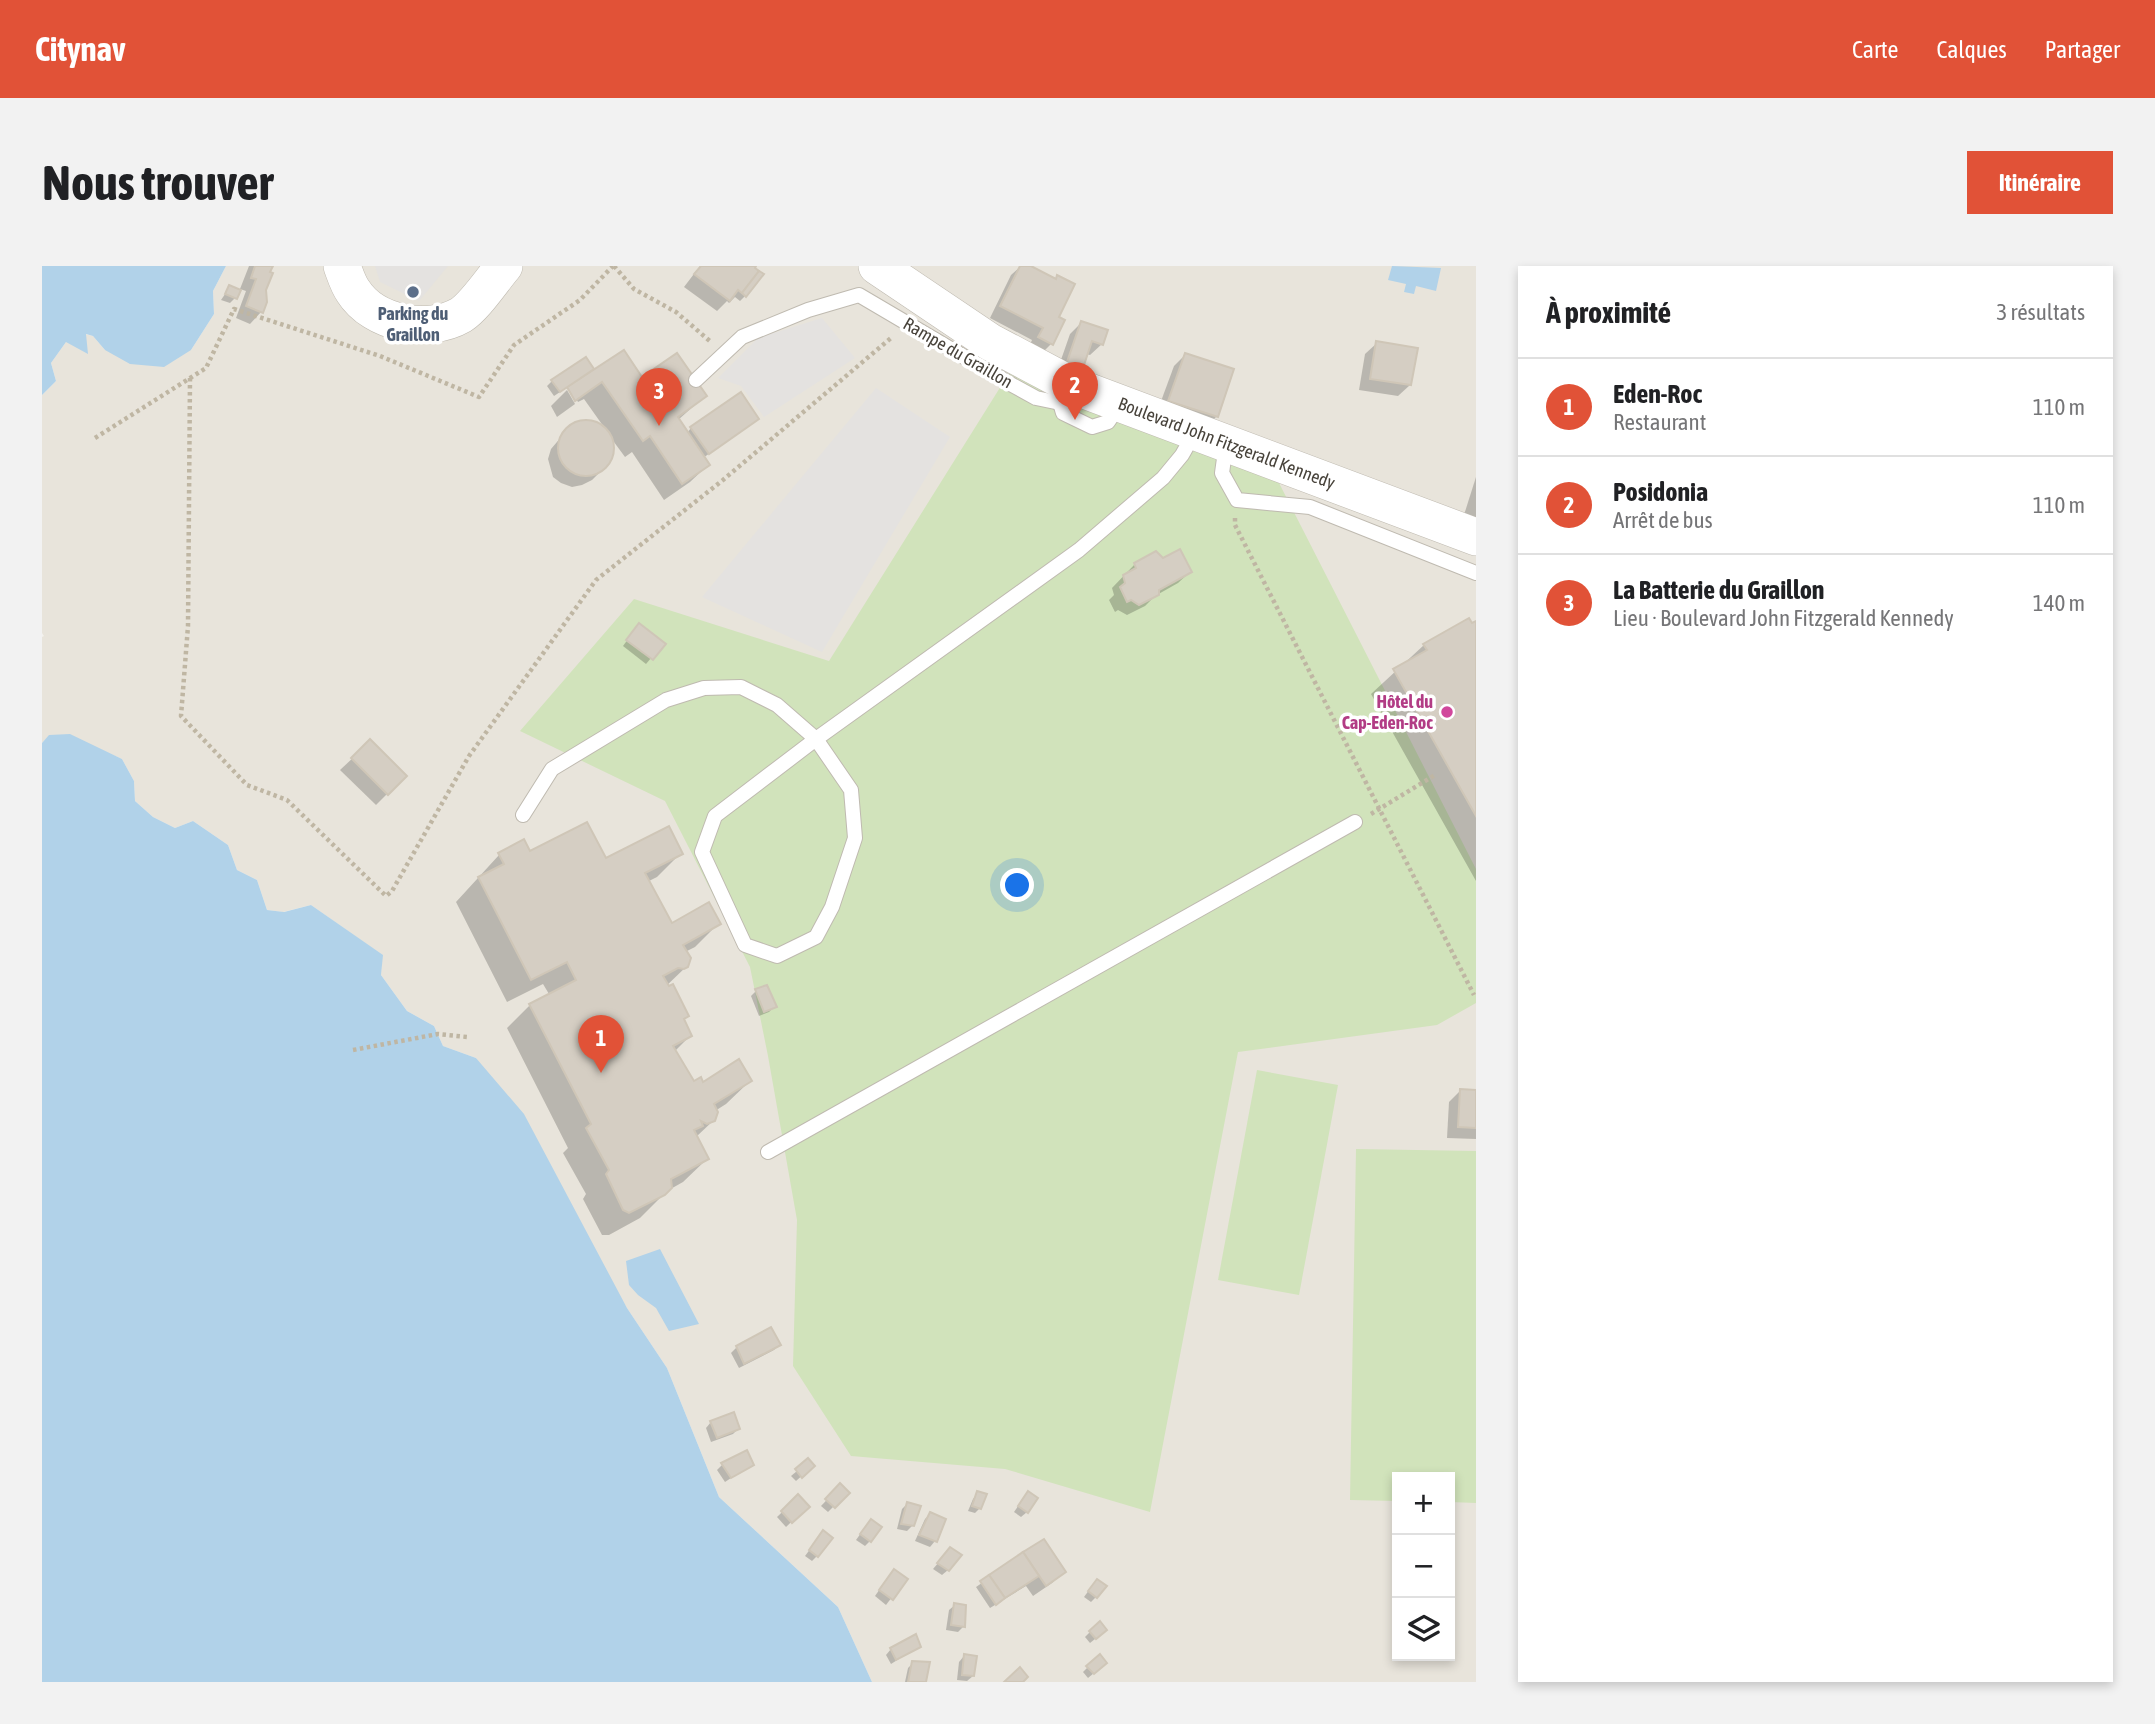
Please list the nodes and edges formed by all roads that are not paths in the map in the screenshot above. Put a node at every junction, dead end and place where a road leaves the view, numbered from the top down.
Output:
1 (342, 266) edge
2 (504, 266) edge
3 (868, 280) edge
4 (696, 380) dead end
5 (1066, 394) junction
6 (1211, 437) junction
7 (1476, 537) edge
8 (1476, 573) edge
9 (816, 739) junction
10 (523, 816) dead end
11 (1355, 822) road end
12 (768, 1152) dead end

1 - 2 street
3 - 4 lane
3 - 5 street, Boulevard John Fitzgerald Kennedy
3 - 5 lane, Rampe du Graillon
5 - 6 street, Boulevard John Fitzgerald Kennedy
6 - 7 street, Boulevard John Fitzgerald Kennedy
6 - 8 lane
6 - 9 lane
9 - 9 lane
9 - 10 lane
11 - 12 lane

